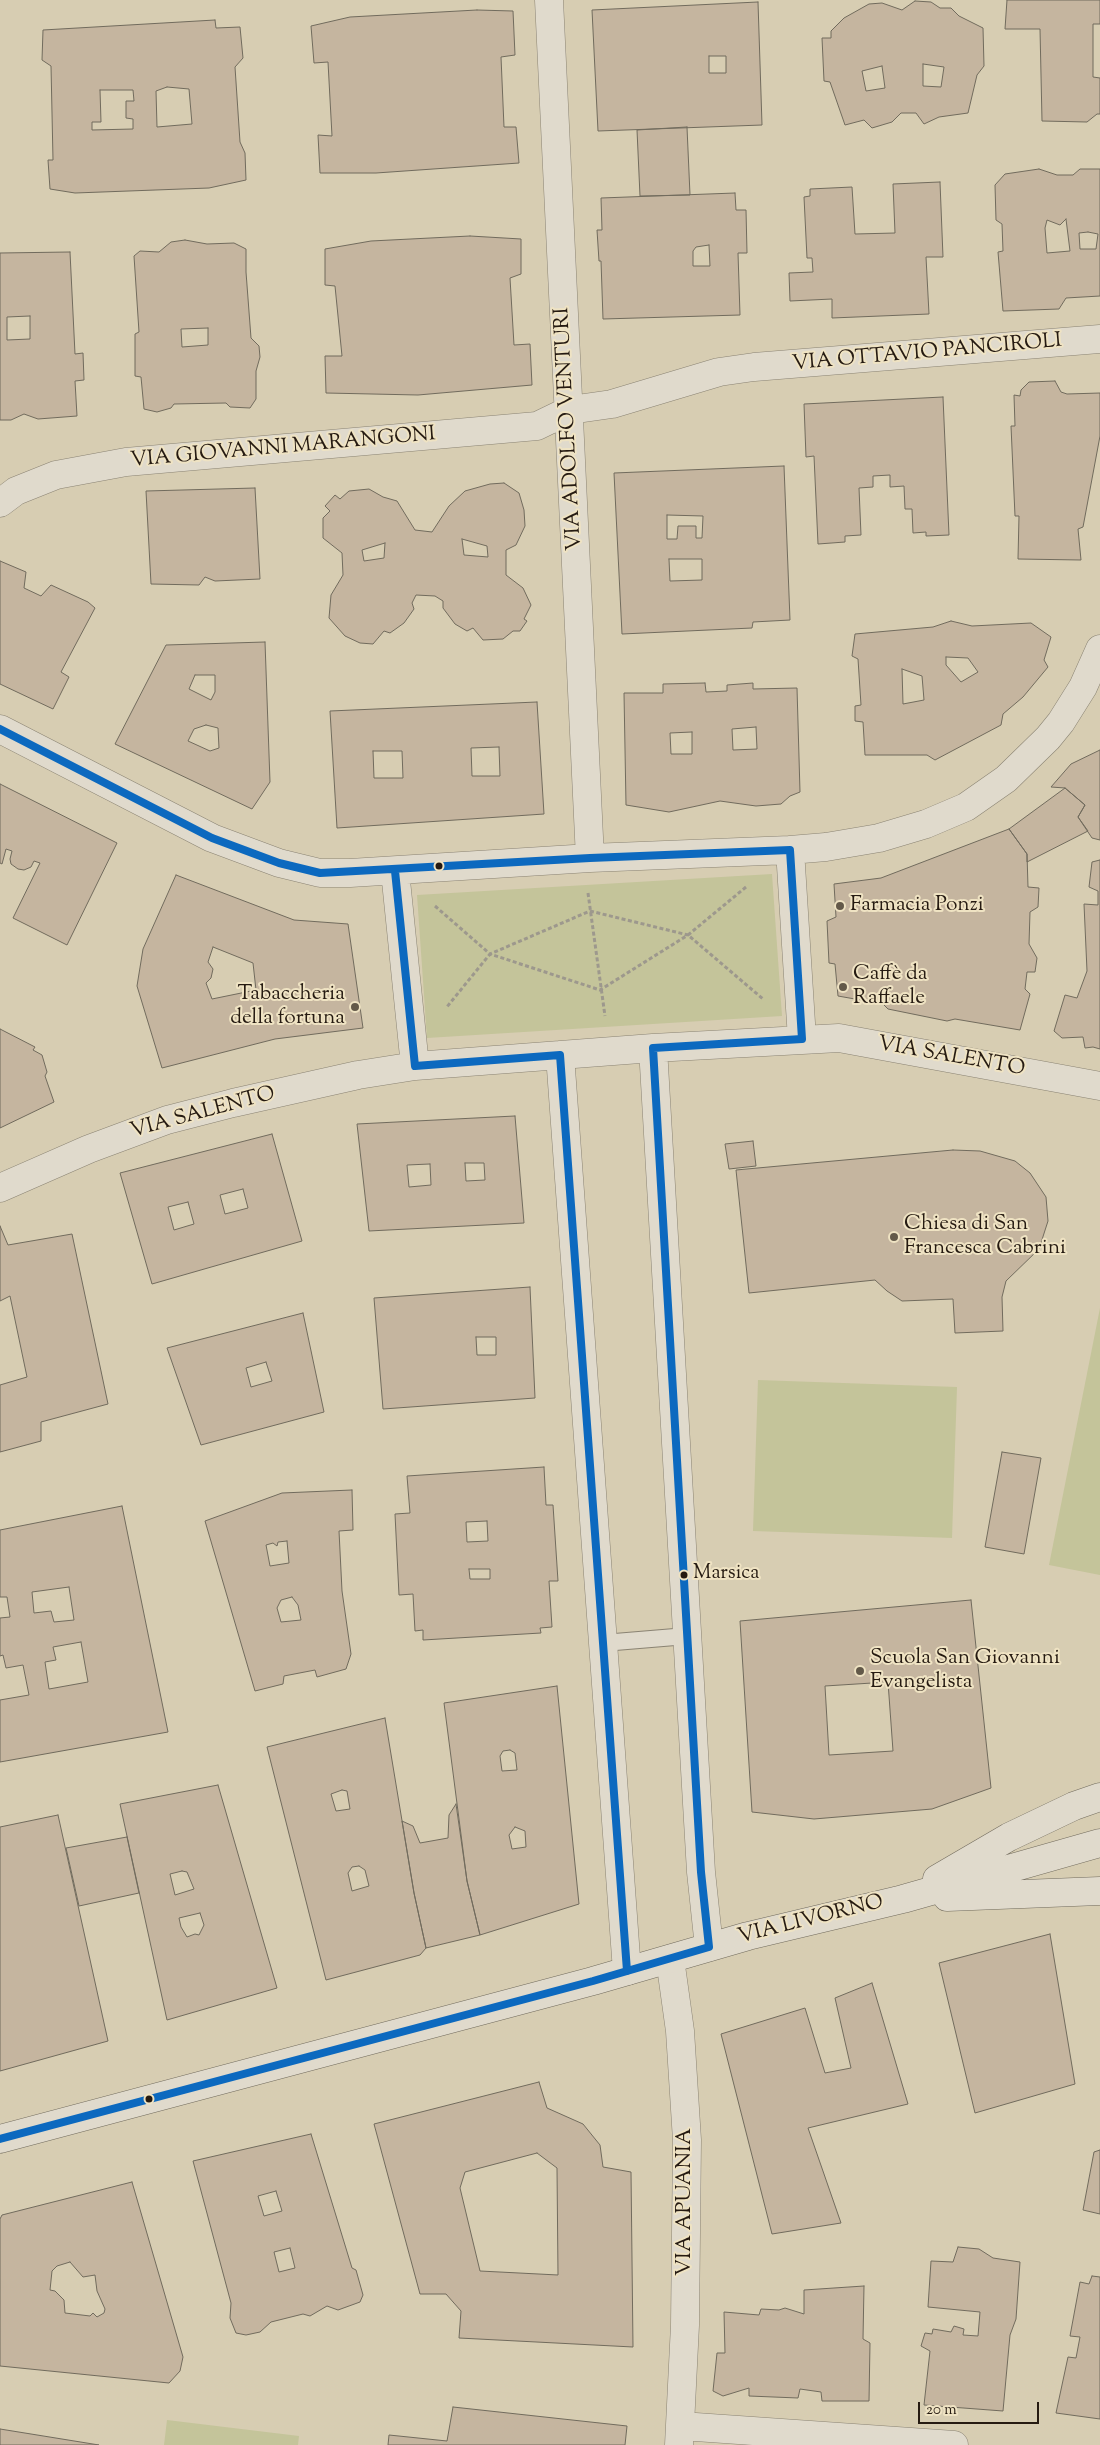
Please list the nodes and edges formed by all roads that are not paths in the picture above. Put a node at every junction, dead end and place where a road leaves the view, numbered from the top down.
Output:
1 (549, 0) edge
2 (1100, 339) edge
3 (570, 410) junction
4 (0, 502) edge
5 (1100, 649) edge
6 (0, 729) edge
7 (790, 850) junction
8 (590, 858) junction
9 (394, 871) junction
10 (802, 1039) junction
11 (653, 1048) junction
12 (560, 1055) junction
13 (414, 1066) junction
14 (1100, 1086) edge
15 (0, 1188) edge
16 (687, 1636) junction
17 (603, 1643) junction
18 (1100, 1797) edge
19 (1100, 1843) edge
20 (1100, 1891) edge
21 (903, 1899) junction
22 (709, 1947) junction
23 (670, 1959) junction
24 (627, 1971) junction
25 (0, 2138) edge
26 (680, 2436) edge
27 (954, 2445) edge

1 - 3 street, VIA ADOLFO VENTURI
2 - 3 street, VIA OTTAVIO PANCIROLI
3 - 4 street, VIA GIOVANNI MARANGONI
3 - 8 street, VIA ADOLFO VENTURI
5 - 7 street
6 - 9 street
7 - 8 street
7 - 10 street
8 - 9 street
9 - 13 street
10 - 11 street, VIA SALENTO
10 - 14 street, VIA SALENTO
11 - 12 street, VIA SALENTO
11 - 16 street
12 - 13 street, VIA SALENTO
12 - 17 street
13 - 15 street, VIA SALENTO
16 - 17 lane
16 - 22 street
17 - 24 street
18 - 21 street
19 - 21 street, VIA LIVORNO
20 - 21 street
21 - 22 street, VIA LIVORNO
22 - 23 street, VIA LIVORNO
23 - 24 street, VIA LIVORNO
23 - 26 street, VIA APUANIA
24 - 25 street, VIA LIVORNO
26 - 27 street

